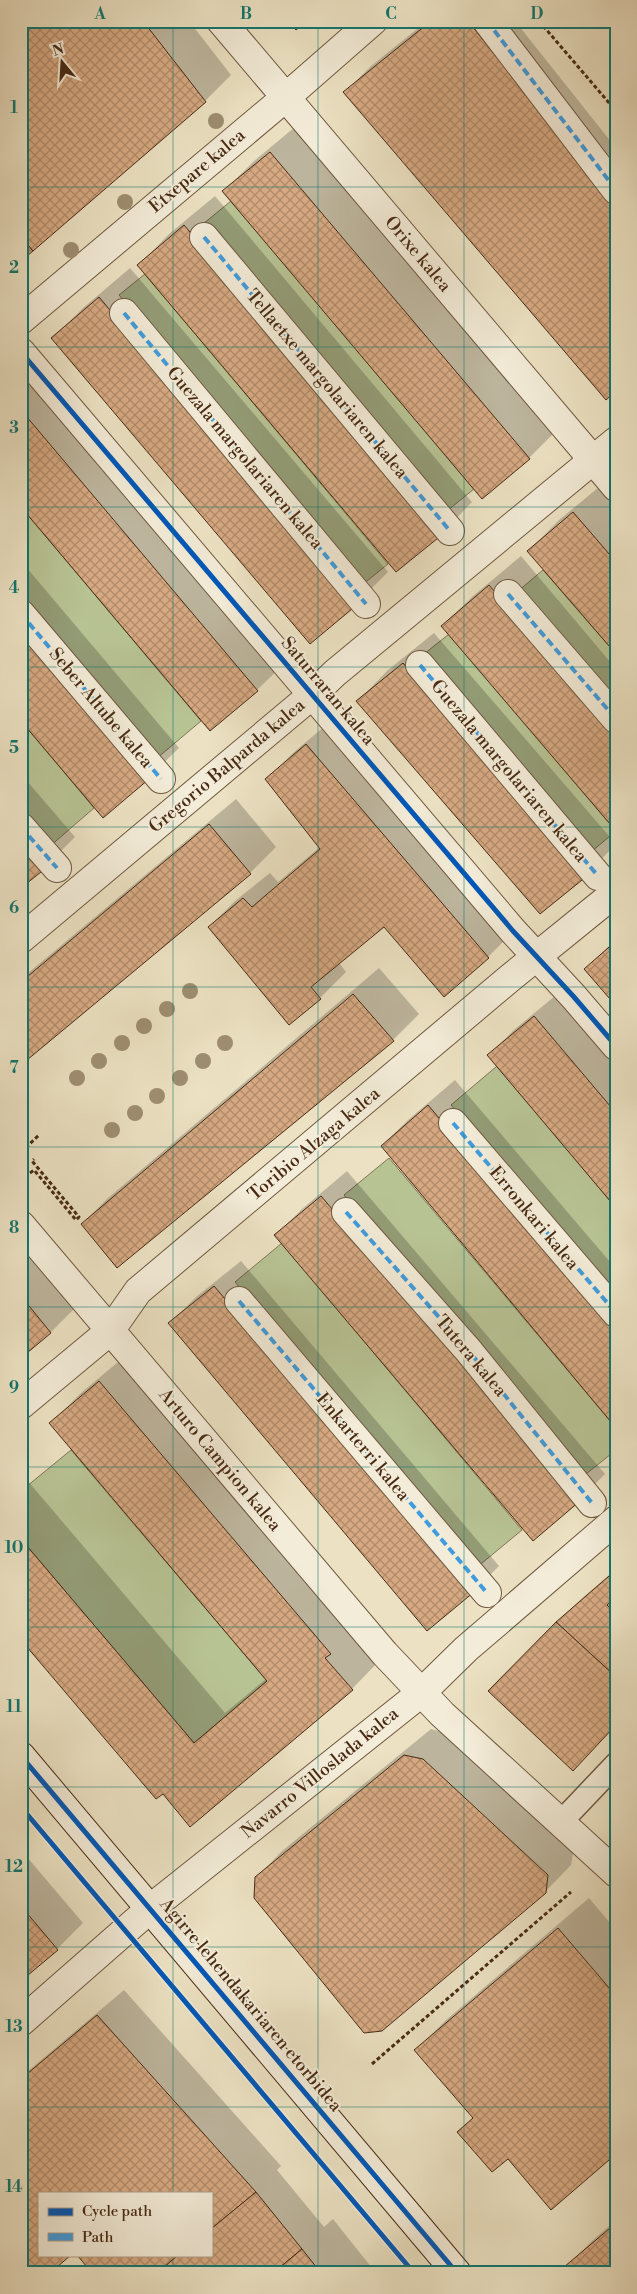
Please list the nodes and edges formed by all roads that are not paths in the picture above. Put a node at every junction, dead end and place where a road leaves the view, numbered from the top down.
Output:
1 (221, 21) edge
2 (373, 21) edge
3 (487, 21) edge
4 (285, 98) junction
5 (616, 190) edge
6 (204, 237) dead end
7 (124, 313) dead end
8 (21, 320) edge
9 (21, 352) edge
10 (616, 441) edge
11 (594, 460) junction
12 (616, 486) edge
13 (450, 531) dead end
14 (508, 594) dead end
15 (366, 604) dead end
16 (21, 614) edge
17 (420, 665) dead end
18 (312, 695) junction
19 (616, 719) edge
20 (161, 779) dead end
21 (21, 827) edge
22 (57, 868) dead end
23 (607, 884) edge
24 (21, 940) edge
25 (537, 956) junction
26 (616, 1046) edge
27 (453, 1123) dead end
28 (346, 1212) dead end
29 (21, 1225) edge
30 (238, 1301) dead end
31 (616, 1313) edge
32 (110, 1331) junction
33 (21, 1405) edge
34 (592, 1503) dead end
35 (616, 1520) edge
36 (487, 1593) dead end
37 (421, 1693) junction
38 (21, 1756) edge
39 (616, 1764) edge
40 (560, 1822) junction
41 (616, 1873) edge
42 (151, 1908) junction
43 (21, 2022) edge
44 (458, 2273) edge

1 - 4 street, Orixe kalea
2 - 4 street, Etxepare kalea
3 - 5 street
4 - 8 street, Etxepare kalea
4 - 11 street, Orixe kalea
6 - 13 street, Tellaetxe margolariaren kalea
7 - 15 street, Guezala margolariaren kalea
9 - 18 street, Saturraran kalea
10 - 11 street, Gregorio Balparda kalea
11 - 12 street, Orixe kalea
11 - 18 street, Gregorio Balparda kalea
14 - 19 street
16 - 20 street, Seber Altube kalea
17 - 23 street, Guezala margolariaren kalea
18 - 24 street, Gregorio Balparda kalea
18 - 25 street, Saturraran kalea
21 - 22 street
23 - 25 street, Toribio Alzaga kalea
25 - 26 street, Saturraran kalea
25 - 32 street, Toribio Alzaga kalea
27 - 31 street, Erronkari kalea
28 - 34 street, Tutera kalea
29 - 32 street, Arturo Campion kalea
30 - 36 street, Enkarterri kalea
32 - 33 street, Toribio Alzaga kalea
32 - 37 street, Arturo Campion kalea
35 - 37 street, Navarro Villoslada kalea
37 - 40 street, Arturo Campion kalea
37 - 42 street, Navarro Villoslada kalea
38 - 42 street, Agirre lehendakariaren etorbidea
39 - 40 lane
40 - 41 street, Arturo Campion kalea
42 - 43 street, Navarro Villoslada kalea
42 - 44 street, Agirre lehendakariaren etorbidea

